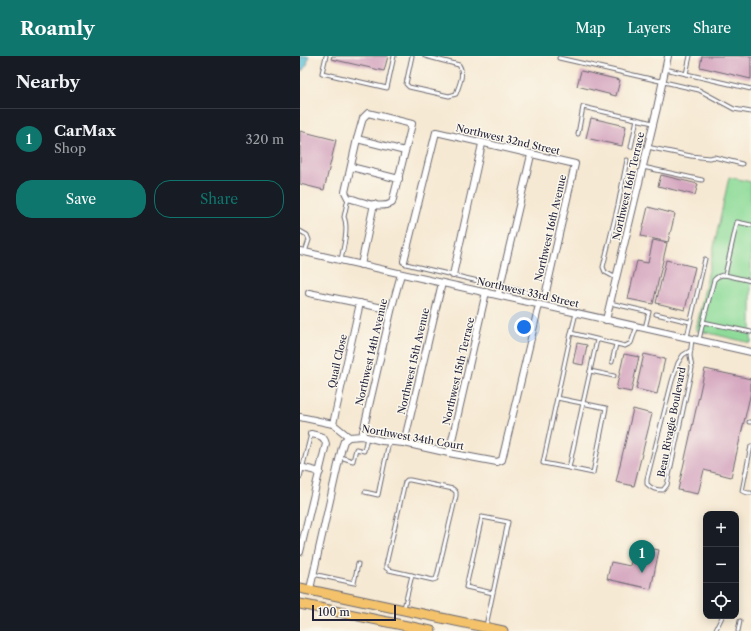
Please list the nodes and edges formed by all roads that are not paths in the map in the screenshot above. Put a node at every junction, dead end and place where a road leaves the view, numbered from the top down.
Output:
1 (326, 56) edge
2 (394, 56) edge
3 (412, 56) edge
4 (425, 56) edge
5 (667, 56) edge
6 (690, 56) edge
7 (559, 58) dead end
8 (665, 69) junction
9 (686, 74) junction
10 (662, 82) junction
11 (751, 89) edge
12 (751, 112) edge
13 (637, 119) junction
14 (653, 123) junction
15 (578, 134) dead end
16 (357, 139) junction
17 (482, 144) junction
18 (631, 146) dead end
19 (647, 147) junction
20 (405, 151) junction
21 (531, 155) junction
22 (627, 160) dead end
23 (575, 164) joint
24 (742, 164) dead end
25 (351, 167) junction
26 (643, 167) junction
27 (398, 178) junction
28 (702, 180) dead end
29 (348, 198) junction
30 (374, 204) junction
31 (751, 225) edge
32 (300, 231) edge
33 (303, 251) edge
34 (705, 259) dead end
35 (341, 260) junction
36 (404, 261) joint
37 (361, 264) junction
38 (401, 274) junction
39 (453, 275) junction
40 (725, 275) junction
41 (616, 278) junction
42 (751, 281) edge
43 (442, 283) junction
44 (500, 286) junction
45 (486, 292) junction
46 (310, 293) dead end
47 (498, 295) junction
48 (545, 296) joint
49 (360, 303) junction
50 (610, 303) junction
51 (540, 305) junction
52 (383, 308) dead end
53 (576, 313) junction
54 (656, 314) dead end
55 (606, 320) junction
56 (690, 322) junction
57 (703, 322) junction
58 (637, 326) junction
59 (645, 328) junction
60 (751, 332) edge
61 (571, 333) junction
62 (693, 339) junction
63 (597, 340) junction
64 (616, 344) junction
65 (691, 350) junction
66 (751, 352) edge
67 (612, 362) dead end
68 (590, 371) junction
69 (614, 376) dead end
70 (557, 398) junction
71 (583, 403) junction
72 (300, 417) edge
73 (333, 424) junction
74 (311, 434) joint
75 (365, 436) junction
76 (349, 437) junction
77 (389, 442) junction
78 (404, 444) junction
79 (751, 446) edge
80 (449, 453) junction
81 (340, 457) junction
82 (301, 467) edge
83 (569, 468) junction
84 (320, 472) junction
85 (300, 478) edge
86 (365, 492) dead end
87 (751, 492) edge
88 (300, 552) edge
89 (358, 564) dead end
90 (313, 574) junction
91 (412, 575) junction
92 (300, 588) edge
93 (310, 589) junction
94 (493, 593) junction
95 (300, 604) edge
96 (404, 610) junction
97 (721, 619) edge
98 (740, 621) dead end
99 (486, 627) junction
100 (431, 631) edge
101 (502, 631) edge
102 (715, 631) edge
103 (738, 631) edge

1 - 2 lane
3 - 4 lane
5 - 8 street, Northwest 16th Terrace
6 - 9 lane
7 - 10 lane
8 - 9 lane
8 - 10 street, Northwest 16th Terrace
9 - 11 lane
10 - 12 lane
10 - 14 street, Northwest 16th Terrace
13 - 14 lane
13 - 15 lane
13 - 18 lane
14 - 19 street, Northwest 16th Terrace
16 - 20 street
16 - 20 street
16 - 25 street
17 - 21 street, Northwest 32nd Street
17 - 36 street, Northwest 32nd Street
17 - 39 street
19 - 24 lane
19 - 26 street, Northwest 16th Terrace
20 - 27 street
21 - 23 street, Northwest 32nd Street
21 - 44 street
22 - 41 lane
23 - 48 street, Northwest 16th Avenue
25 - 27 street
25 - 29 street
26 - 28 lane
26 - 41 street, Northwest 16th Terrace
27 - 30 street
29 - 30 street
29 - 35 lane
30 - 37 street
31 - 40 lane
32 - 33 lane
33 - 35 street, Northwest 33rd Street
34 - 56 lane
35 - 37 street, Northwest 33rd Street
36 - 39 lane
37 - 38 street, Northwest 33rd Street
38 - 43 street, Northwest 33rd Street
38 - 75 street, Northwest 14th Avenue
39 - 44 lane
40 - 42 lane
40 - 57 lane
41 - 50 street, Northwest 16th Terrace
43 - 45 street, Northwest 33rd Street
43 - 78 street, Northwest 15th Avenue
44 - 47 street
44 - 48 lane
45 - 47 street, Northwest 33rd Street
45 - 80 street, Northwest 15th Terrace
46 - 49 street
47 - 51 street, Northwest 33rd Street
49 - 52 street
49 - 73 street, Quail Close
50 - 55 street, Northwest 16th Terrace
50 - 59 lane
51 - 53 street, Northwest 33rd Street
51 - 80 street, Northwest 34th Court
53 - 55 street, Northwest 33rd Street
53 - 61 lane
54 - 56 lane
55 - 58 street, Northwest 33rd Street
56 - 62 lane
57 - 60 lane
57 - 62 lane
58 - 59 street, Northwest 33rd Street
58 - 64 lane
59 - 62 street, Northwest 33rd Street
61 - 63 lane
61 - 70 lane
62 - 65 lane, Beau Rivagie Boulevard
62 - 66 street, Northwest 33rd Street
63 - 64 lane
63 - 68 lane
64 - 67 lane
65 - 65 lane, Beau Rivagie Boulevard
68 - 69 lane
68 - 71 lane
70 - 71 lane
70 - 83 lane
71 - 83 lane
71 - 83 lane
72 - 73 street, Northwest 34th Court
73 - 76 street, Northwest 34th Court
74 - 82 lane
74 - 84 street
75 - 76 street, Northwest 34th Court
75 - 77 street, Northwest 34th Court
75 - 81 lane
76 - 81 street
77 - 78 street, Northwest 34th Court
77 - 86 lane
78 - 80 street, Northwest 34th Court
79 - 87 lane
81 - 90 street
82 - 84 street
82 - 85 lane
84 - 88 street
89 - 90 lane
90 - 93 street
91 - 91 lane
91 - 96 lane
92 - 93 main road
93 - 96 main road
94 - 94 lane
94 - 99 lane
95 - 100 main road
96 - 99 main road
97 - 102 lane
98 - 103 lane
99 - 101 main road

